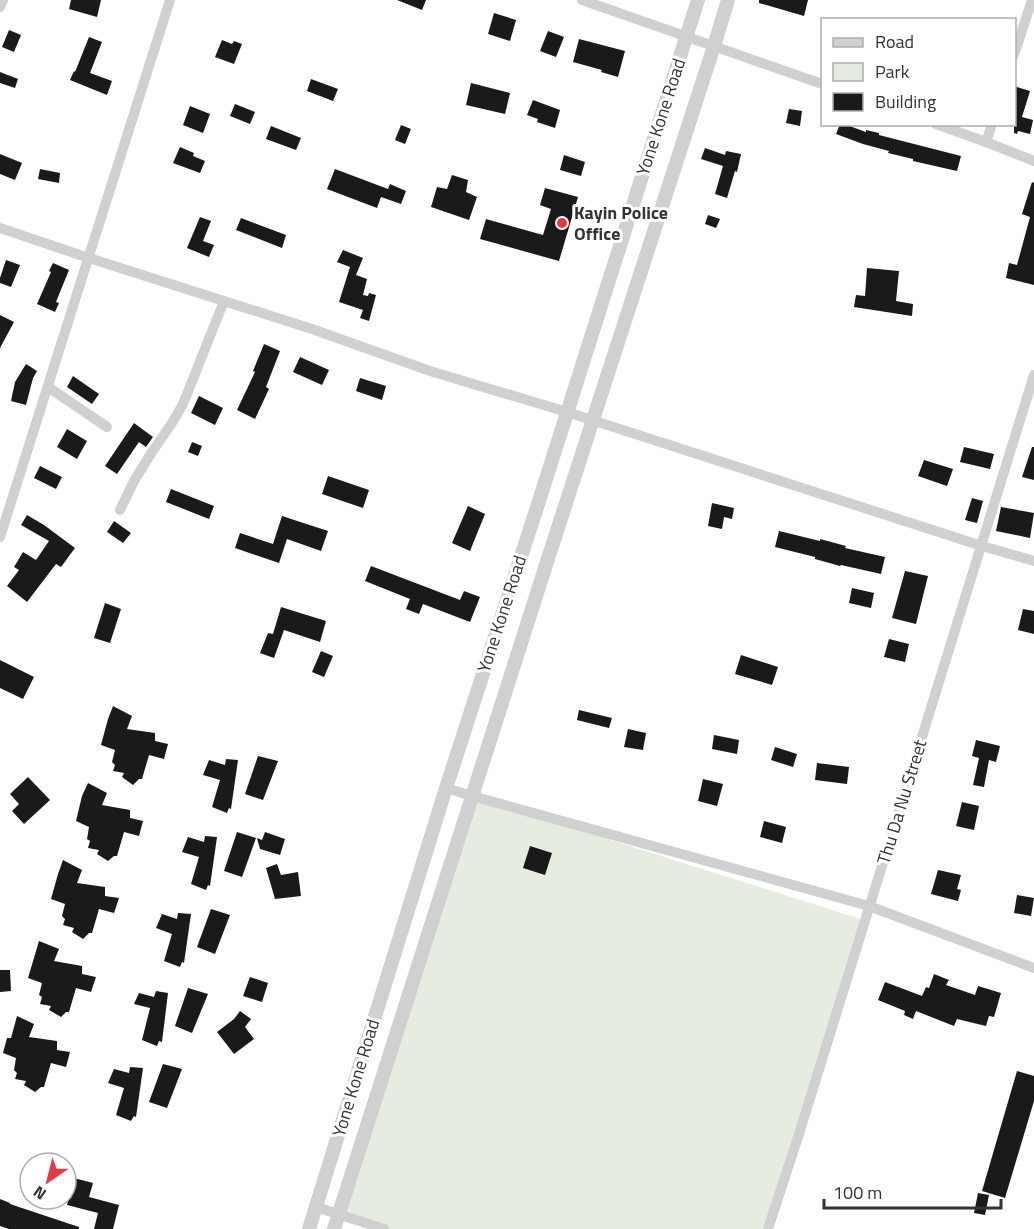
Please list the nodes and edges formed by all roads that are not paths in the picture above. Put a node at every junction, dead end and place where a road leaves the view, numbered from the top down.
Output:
1 (3, 0) edge
2 (170, 0) edge
3 (582, 0) edge
4 (698, 0) edge
5 (728, 0) edge
6 (1032, 0) edge
7 (0, 7) edge
8 (687, 36) junction
9 (714, 46) junction
10 (1016, 49) edge
11 (821, 84) edge
12 (942, 126) edge
13 (991, 126) edge
14 (986, 142) junction
15 (1034, 161) edge
16 (0, 228) edge
17 (89, 258) junction
18 (224, 301) junction
19 (1034, 375) edge
20 (48, 387) junction
21 (567, 412) junction
22 (592, 420) junction
23 (107, 427) dead end
24 (120, 510) dead end
25 (0, 537) edge
26 (982, 546) junction
27 (520, 559) junction
28 (1034, 561) edge
29 (545, 568) junction
30 (446, 788) junction
31 (472, 796) junction
32 (869, 906) junction
33 (1034, 968) edge
34 (316, 1207) junction
35 (339, 1215) junction
36 (309, 1229) edge
37 (334, 1229) edge
38 (384, 1229) edge
39 (768, 1229) edge

1 - 7 street
2 - 17 street
3 - 8 street
4 - 8 street, Yone Kone Road
5 - 9 street
6 - 10 street
8 - 9 street
8 - 21 street, Yone Kone Road
9 - 11 street
9 - 22 street
12 - 14 street
13 - 14 street
14 - 15 street
16 - 17 street
17 - 18 street
17 - 20 street
18 - 21 street
18 - 24 street
19 - 26 street, Thu Da Nu Street
20 - 23 street
20 - 25 street
21 - 22 street
21 - 27 street, Yone Kone Road
22 - 26 street
22 - 29 street
26 - 28 street
26 - 32 street, Thu Da Nu Street
27 - 29 street
27 - 30 street, Yone Kone Road
29 - 31 street
30 - 31 street
30 - 34 street, Yone Kone Road
31 - 32 street
31 - 35 street
32 - 33 street
32 - 39 street, Thu Da Nu Street
34 - 35 street
34 - 36 street, Yone Kone Road
35 - 37 street
35 - 38 street

